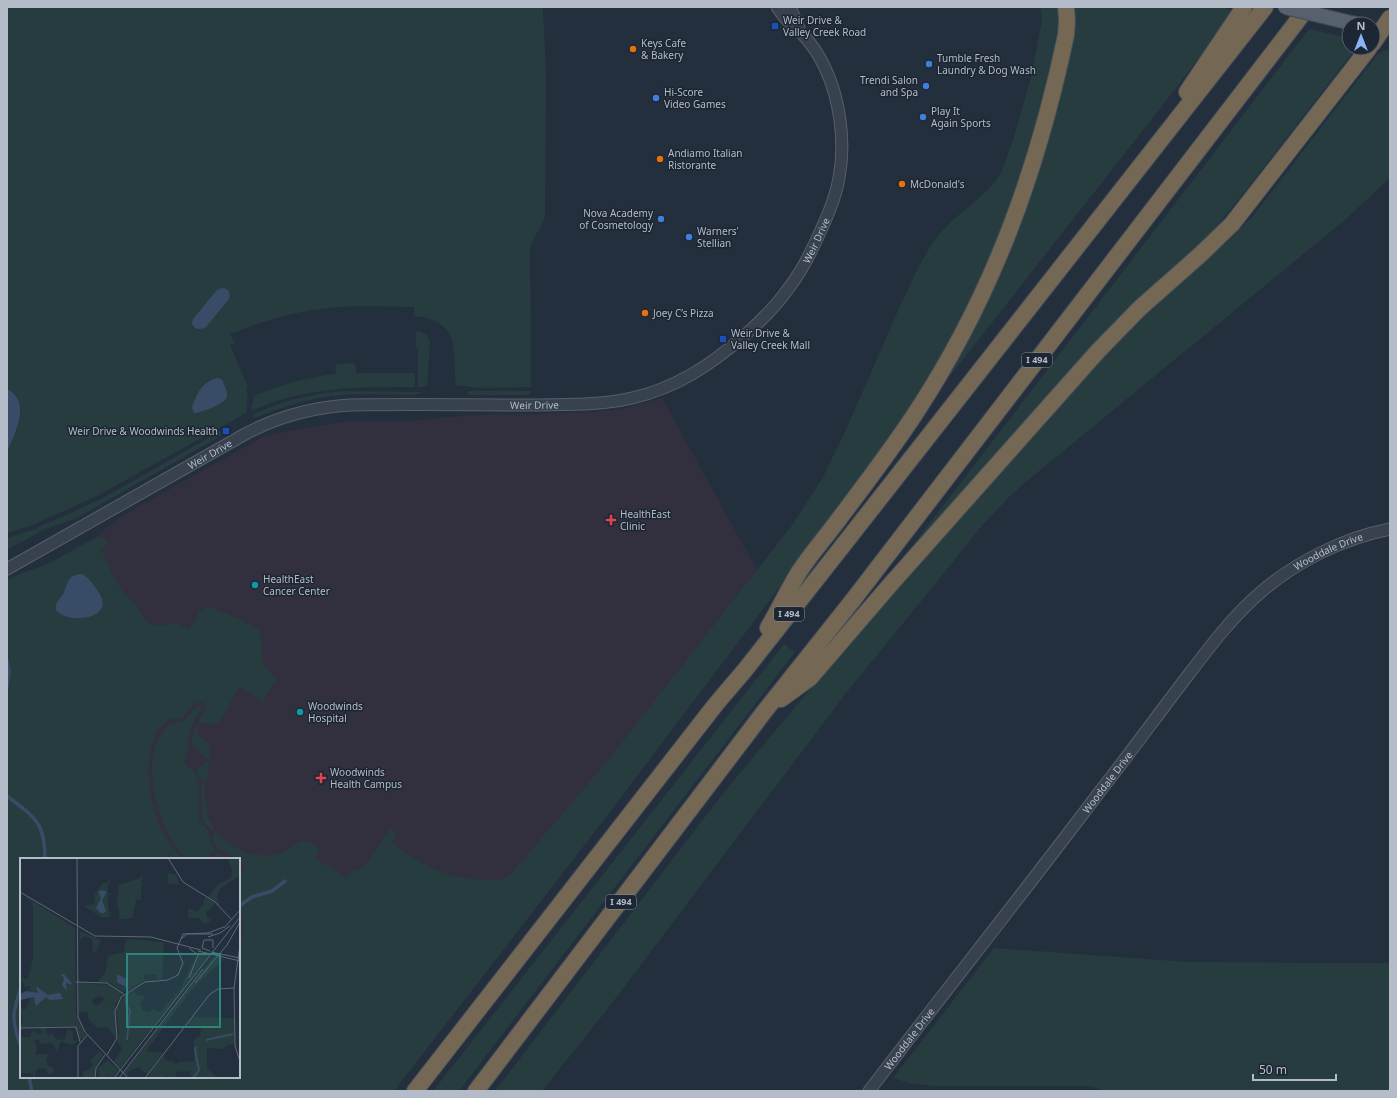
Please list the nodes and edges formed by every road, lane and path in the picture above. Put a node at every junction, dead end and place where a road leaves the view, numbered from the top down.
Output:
1 (777, 7) edge
2 (790, 7) edge
3 (1066, 7) edge
4 (1244, 7) edge
5 (1265, 7) edge
6 (1285, 7) edge
7 (1308, 7) edge
8 (1341, 20) edge
9 (803, 34) junction
10 (1363, 56) edge
11 (1113, 201) junction
12 (1390, 529) edge
13 (7, 569) edge
14 (745, 670) junction
15 (764, 712) junction
16 (415, 1091) edge
17 (476, 1091) edge
18 (869, 1091) edge

1 - 9 street, Weir Drive
2 - 9 street, Weir Drive
3 - 14 highway
4 - 11 highway
5 - 11 highway, I 494
6 - 8 main road, bridge
7 - 15 highway, I 494
9 - 13 street, Weir Drive
10 - 15 highway
11 - 14 highway, I 494
12 - 18 street, Wooddale Drive
14 - 16 highway, I 494
15 - 17 highway, I 494

